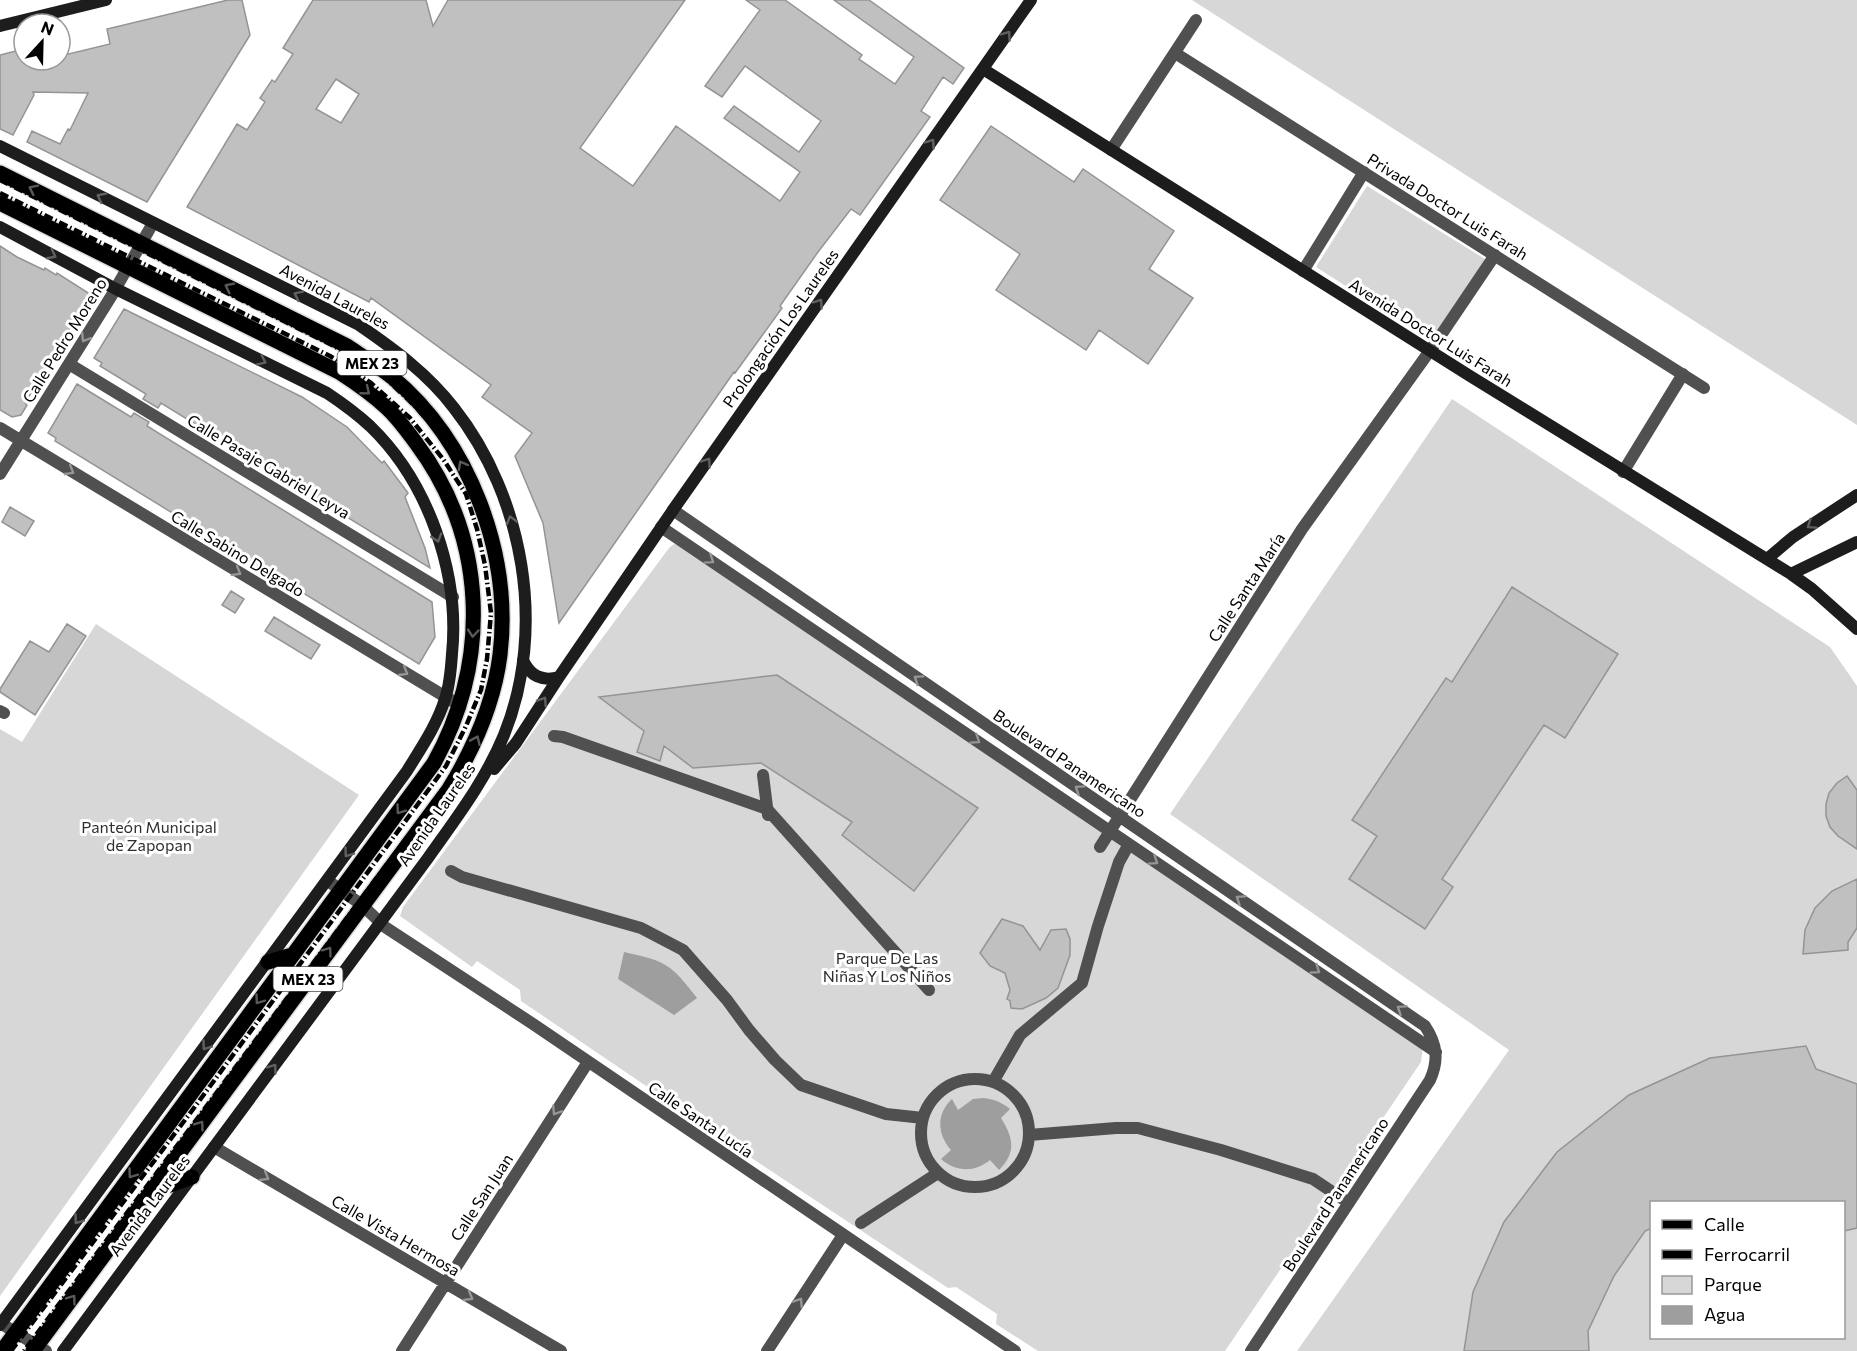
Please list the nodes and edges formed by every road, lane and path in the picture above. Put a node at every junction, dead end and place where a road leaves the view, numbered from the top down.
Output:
1 (106, 0) edge
2 (1031, 0) edge
3 (1196, 20) dead end
4 (0, 26) edge
5 (1175, 53) junction
6 (983, 69) junction
7 (0, 146) edge
8 (1111, 150) junction
9 (1364, 172) junction
10 (0, 173) edge
11 (0, 203) edge
12 (153, 223) junction
13 (0, 227) edge
14 (142, 243) junction
15 (1495, 255) junction
16 (128, 267) junction
17 (1303, 271) junction
18 (116, 289) junction
19 (1429, 351) junction
20 (69, 364) junction
21 (1683, 374) junction
22 (1704, 388) dead end
23 (0, 429) edge
24 (20, 441) junction
25 (1623, 472) junction
26 (0, 474) edge
27 (1857, 495) edge
28 (673, 510) junction
29 (661, 527) junction
30 (1857, 542) edge
31 (1767, 559) junction
32 (1791, 574) junction
33 (453, 597) junction
34 (1857, 629) edge
35 (523, 660) junction
36 (559, 677) junction
37 (446, 698) junction
38 (460, 706) junction
39 (554, 736) dead end
40 (763, 775) dead end
41 (483, 781) junction
42 (767, 809) junction
43 (1119, 816) junction
44 (768, 822) dead end
45 (1110, 831) junction
46 (1129, 844) junction
47 (1100, 847) dead end
48 (451, 871) dead end
49 (335, 888) junction
50 (363, 909) junction
51 (381, 921) junction
52 (292, 955) junction
53 (268, 962) junction
54 (929, 990) dead end
55 (1436, 1052) junction
56 (588, 1062) junction
57 (993, 1082) junction
58 (923, 1118) junction
59 (1029, 1135) junction
60 (214, 1147) junction
61 (938, 1173) junction
62 (192, 1177) junction
63 (151, 1192) junction
64 (1349, 1203) junction
65 (861, 1223) dead end
66 (843, 1235) junction
67 (445, 1283) junction
68 (0, 1324) edge
69 (16, 1332) junction
70 (39, 1349) edge
71 (2, 1351) edge
72 (63, 1351) edge
73 (402, 1351) edge
74 (561, 1351) edge
75 (766, 1351) edge
76 (1015, 1351) edge
77 (1251, 1351) edge

1 - 4 main road
6 -> 2 main road, Prolongación Los Laureles
3 - 5 street
5 - 8 street
5 - 9 street, Privada Doctor Luis Farah
6 - 8 main road, Avenida Doctor Luis Farah
28 -> 6 main road, Prolongación Los Laureles
12 -> 7 main road, Avenida Laureles
8 - 17 main road, Avenida Doctor Luis Farah
9 - 15 street, Privada Doctor Luis Farah
9 - 17 street
14 -> 10 main road, Avenida Laureles / MEX 23
11 - 16 main road, Avenida Laureles / MEX 23
12 - 14 street, Calle Pedro Moreno
35 -> 12 main road, Avenida Laureles
13 -> 18 main road, Avenida Laureles
14 - 16 street, Calle Pedro Moreno
50 -> 14 main road, Avenida Laureles / MEX 23
15 - 19 street, Calle Santa María
15 - 21 street, Privada Doctor Luis Farah
16 - 18 street, Calle Pedro Moreno
16 -> 38 main road, Avenida Laureles / MEX 23
17 - 19 main road, Avenida Doctor Luis Farah
18 -> 20 street, Calle Pedro Moreno
18 -> 33 main road, Avenida Laureles
19 - 25 main road, Avenida Doctor Luis Farah
19 - 43 street, Calle Santa María
20 - 24 street, Calle Pedro Moreno
20 - 33 street, Calle Pasaje Gabriel Leyva
21 - 22 street, Privada Doctor Luis Farah
21 - 25 street
23 - 24 street, Calle Sabino Delgado
24 - 26 street, Calle Pedro Moreno
24 -> 37 street, Calle Sabino Delgado
25 - 31 main road, Avenida Doctor Luis Farah
27 -> 31 main road
28 - 29 main road, Prolongación Los Laureles
43 -> 28 street, Boulevard Panamericano
29 - 36 main road, Prolongación Los Laureles
29 -> 45 street, Boulevard Panamericano
30 - 32 main road
31 - 32 main road, Avenida Doctor Luis Farah
32 - 34 main road, Avenida Doctor Luis Farah
33 - 37 main road, Avenida Laureles
35 - 36 main road
35 - 41 main road, Avenida Laureles
41 -> 36 main road, Prolongación Los Laureles
37 - 38 street, Calle Sabino Delgado
37 -> 49 main road, Avenida Laureles
38 -> 49 main road, Avenida Laureles / MEX 23
39 - 42 street
40 - 42 street
41 - 51 main road, Avenida Laureles
42 - 44 street
42 - 54 street
43 - 45 street, Calle Santa María
55 -> 43 street, Boulevard Panamericano
45 - 46 street, Boulevard Panamericano
45 - 47 street, Calle Santa María
46 -> 55 street, Boulevard Panamericano
46 - 57 street
48 - 58 street
49 - 50 street, Calle Santa Lucía
49 - 52 main road, Avenida Laureles / MEX 23
49 - 53 main road, Avenida Laureles
50 - 51 street, Calle Santa Lucía
63 -> 50 main road, Avenida Laureles / MEX 23
51 - 56 street, Calle Santa Lucía
60 -> 51 main road, Avenida Laureles
52 - 53 main road
52 -> 69 main road, Avenida Laureles / MEX 23
53 -> 68 main road, Avenida Laureles
55 - 64 street, Boulevard Panamericano
56 - 66 street, Calle Santa Lucía
56 -> 67 street, Calle San Juan
57 - 58 street
57 - 59 street
58 - 61 street
59 - 61 street
59 - 64 street
60 - 62 main road, Avenida Laureles
60 -> 67 street, Calle Vista Hermosa
61 - 65 street
62 - 63 main road
62 - 72 main road, Avenida Laureles
70 -> 63 main road, Avenida Laureles / MEX 23
64 - 77 street, Boulevard Panamericano
75 -> 66 street
66 - 76 street, Calle Santa Lucía
67 - 73 street, Calle San Juan
67 -> 74 street, Calle Vista Hermosa
68 - 69 street
69 - 70 street
69 - 71 main road, Avenida Laureles / MEX 23

